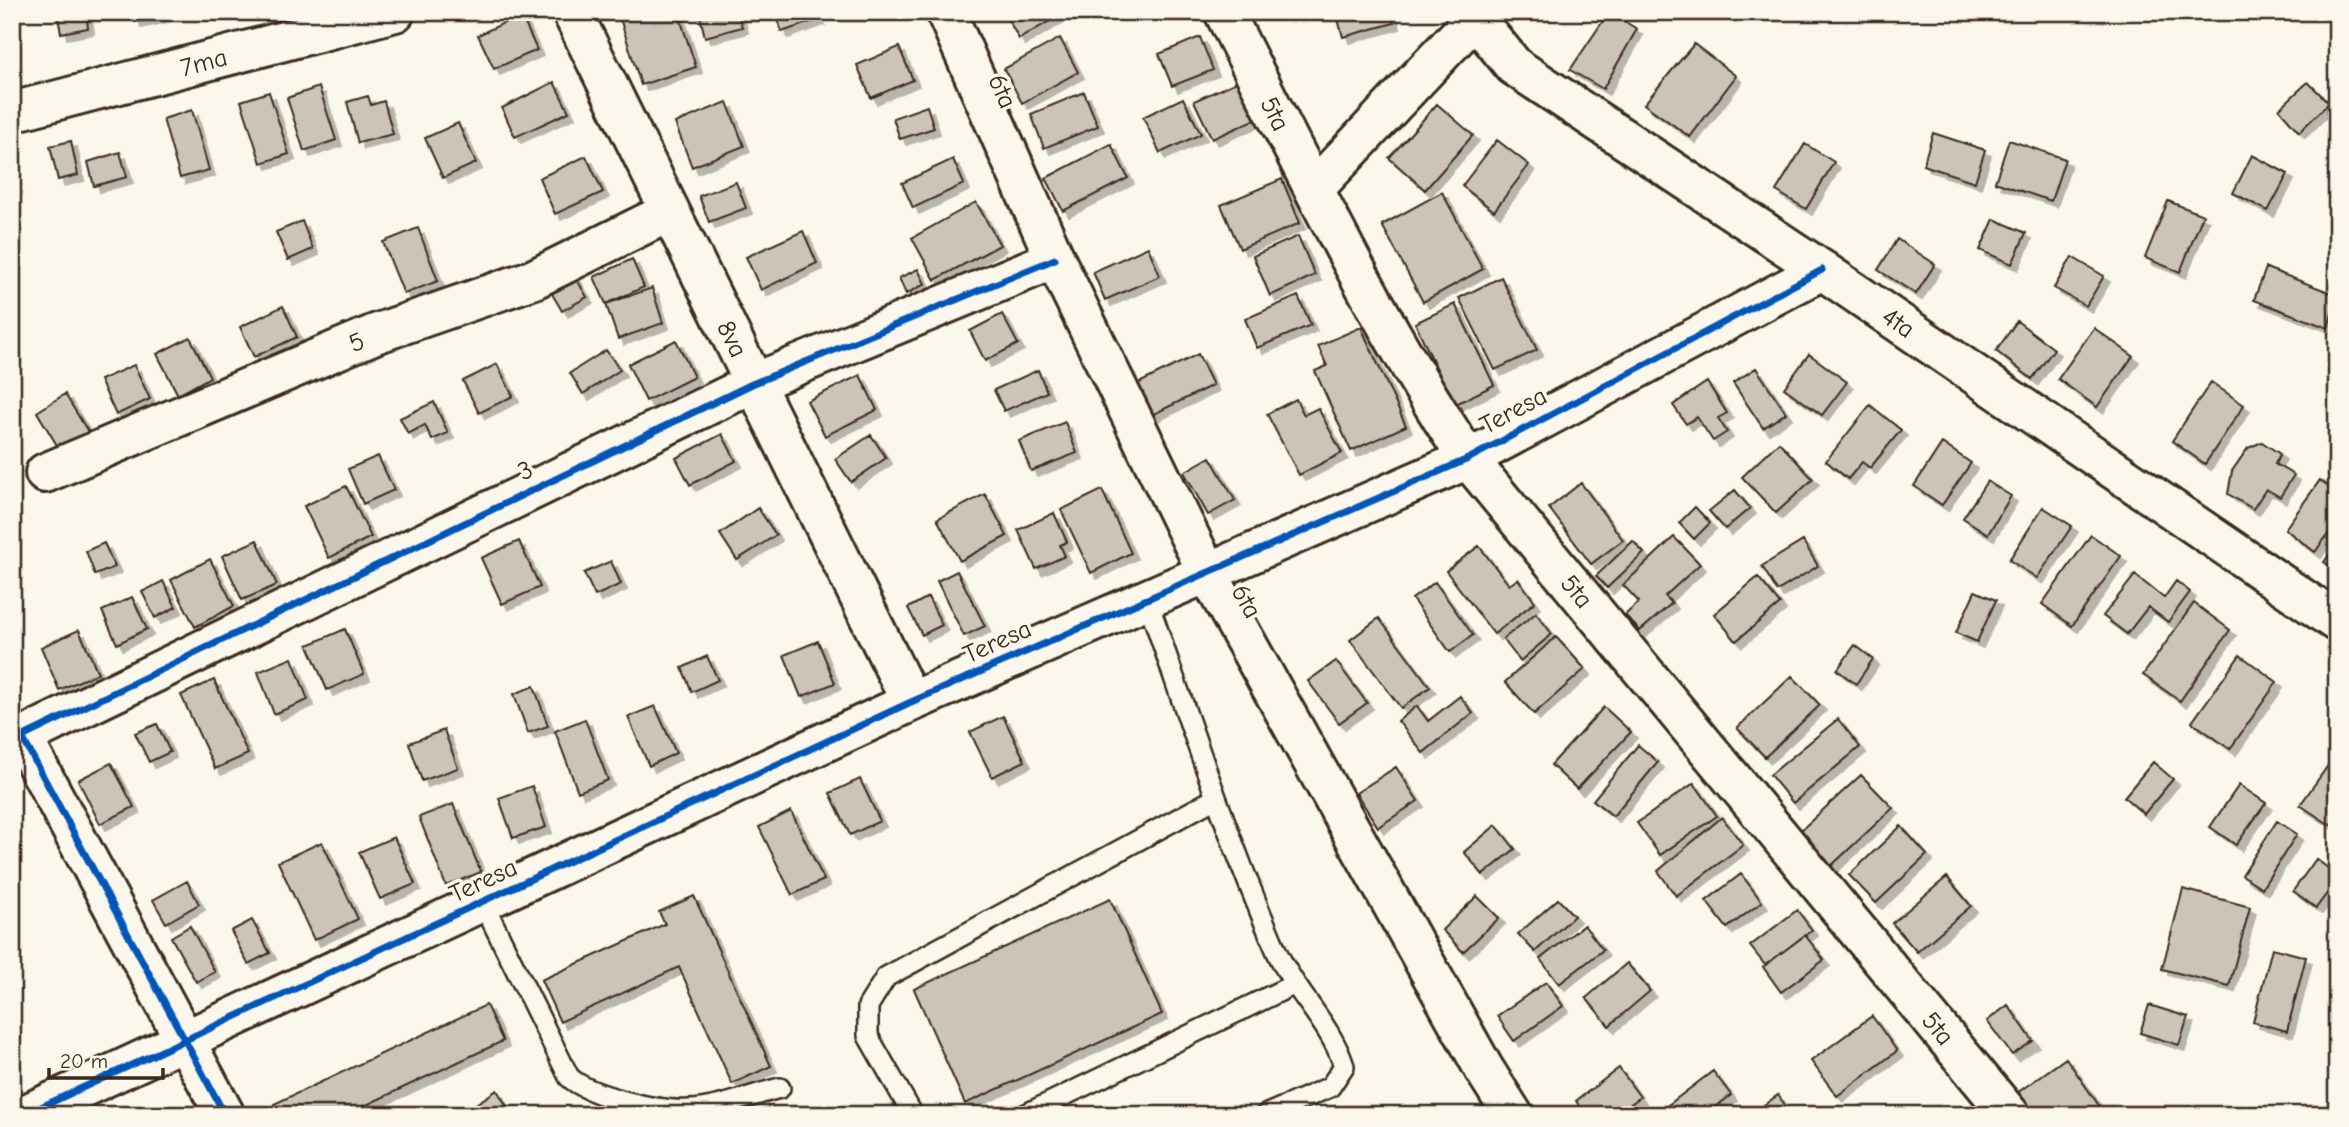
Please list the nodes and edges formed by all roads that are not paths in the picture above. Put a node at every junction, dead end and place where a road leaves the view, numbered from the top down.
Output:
1 (395, 12) edge
2 (572, 12) edge
3 (946, 12) edge
4 (1224, 12) edge
5 (1471, 16) edge
6 (12, 112) edge
7 (1314, 189) junction
8 (669, 212) junction
9 (1055, 259) junction
10 (1822, 270) junction
11 (752, 384) junction
12 (1468, 459) junction
13 (45, 473) dead end
14 (1207, 572) junction
15 (1147, 599) junction
16 (2337, 622) edge
17 (911, 702) junction
18 (1216, 798) junction
19 (483, 903) junction
20 (1295, 984) junction
21 (185, 1043) junction
22 (1484, 1069) junction
23 (780, 1088) dead end
24 (24, 1115) edge
25 (225, 1115) edge
26 (913, 1115) edge
27 (1024, 1115) edge
28 (1265, 1115) edge
29 (1480, 1115) edge
30 (1513, 1115) edge
31 (2010, 1115) edge

1 - 6 street, 7ma
2 - 8 street, 8va
3 - 9 street, 6ta
4 - 7 street, 5ta
5 - 7 street
5 - 10 street, 4ta
7 - 12 street, 5ta
8 - 11 street, 8va
8 - 13 street, 5
9 - 11 street, 3
9 - 14 street, 6ta
10 - 12 street, Teresa
10 - 16 street, 4ta
11 - 17 street, 8va
11 - 21 street, 3
12 - 14 street, Teresa
12 - 31 street, 5ta
14 - 15 street, Teresa
14 - 22 street, 6ta
15 - 17 street, Teresa
15 - 18 lane
17 - 19 street, Teresa
18 - 20 lane
18 - 26 lane
19 - 21 street, Teresa
19 - 23 lane
20 - 27 lane
20 - 28 lane
21 - 24 street, Teresa
21 - 25 street
22 - 29 street
22 - 30 street, 6ta

